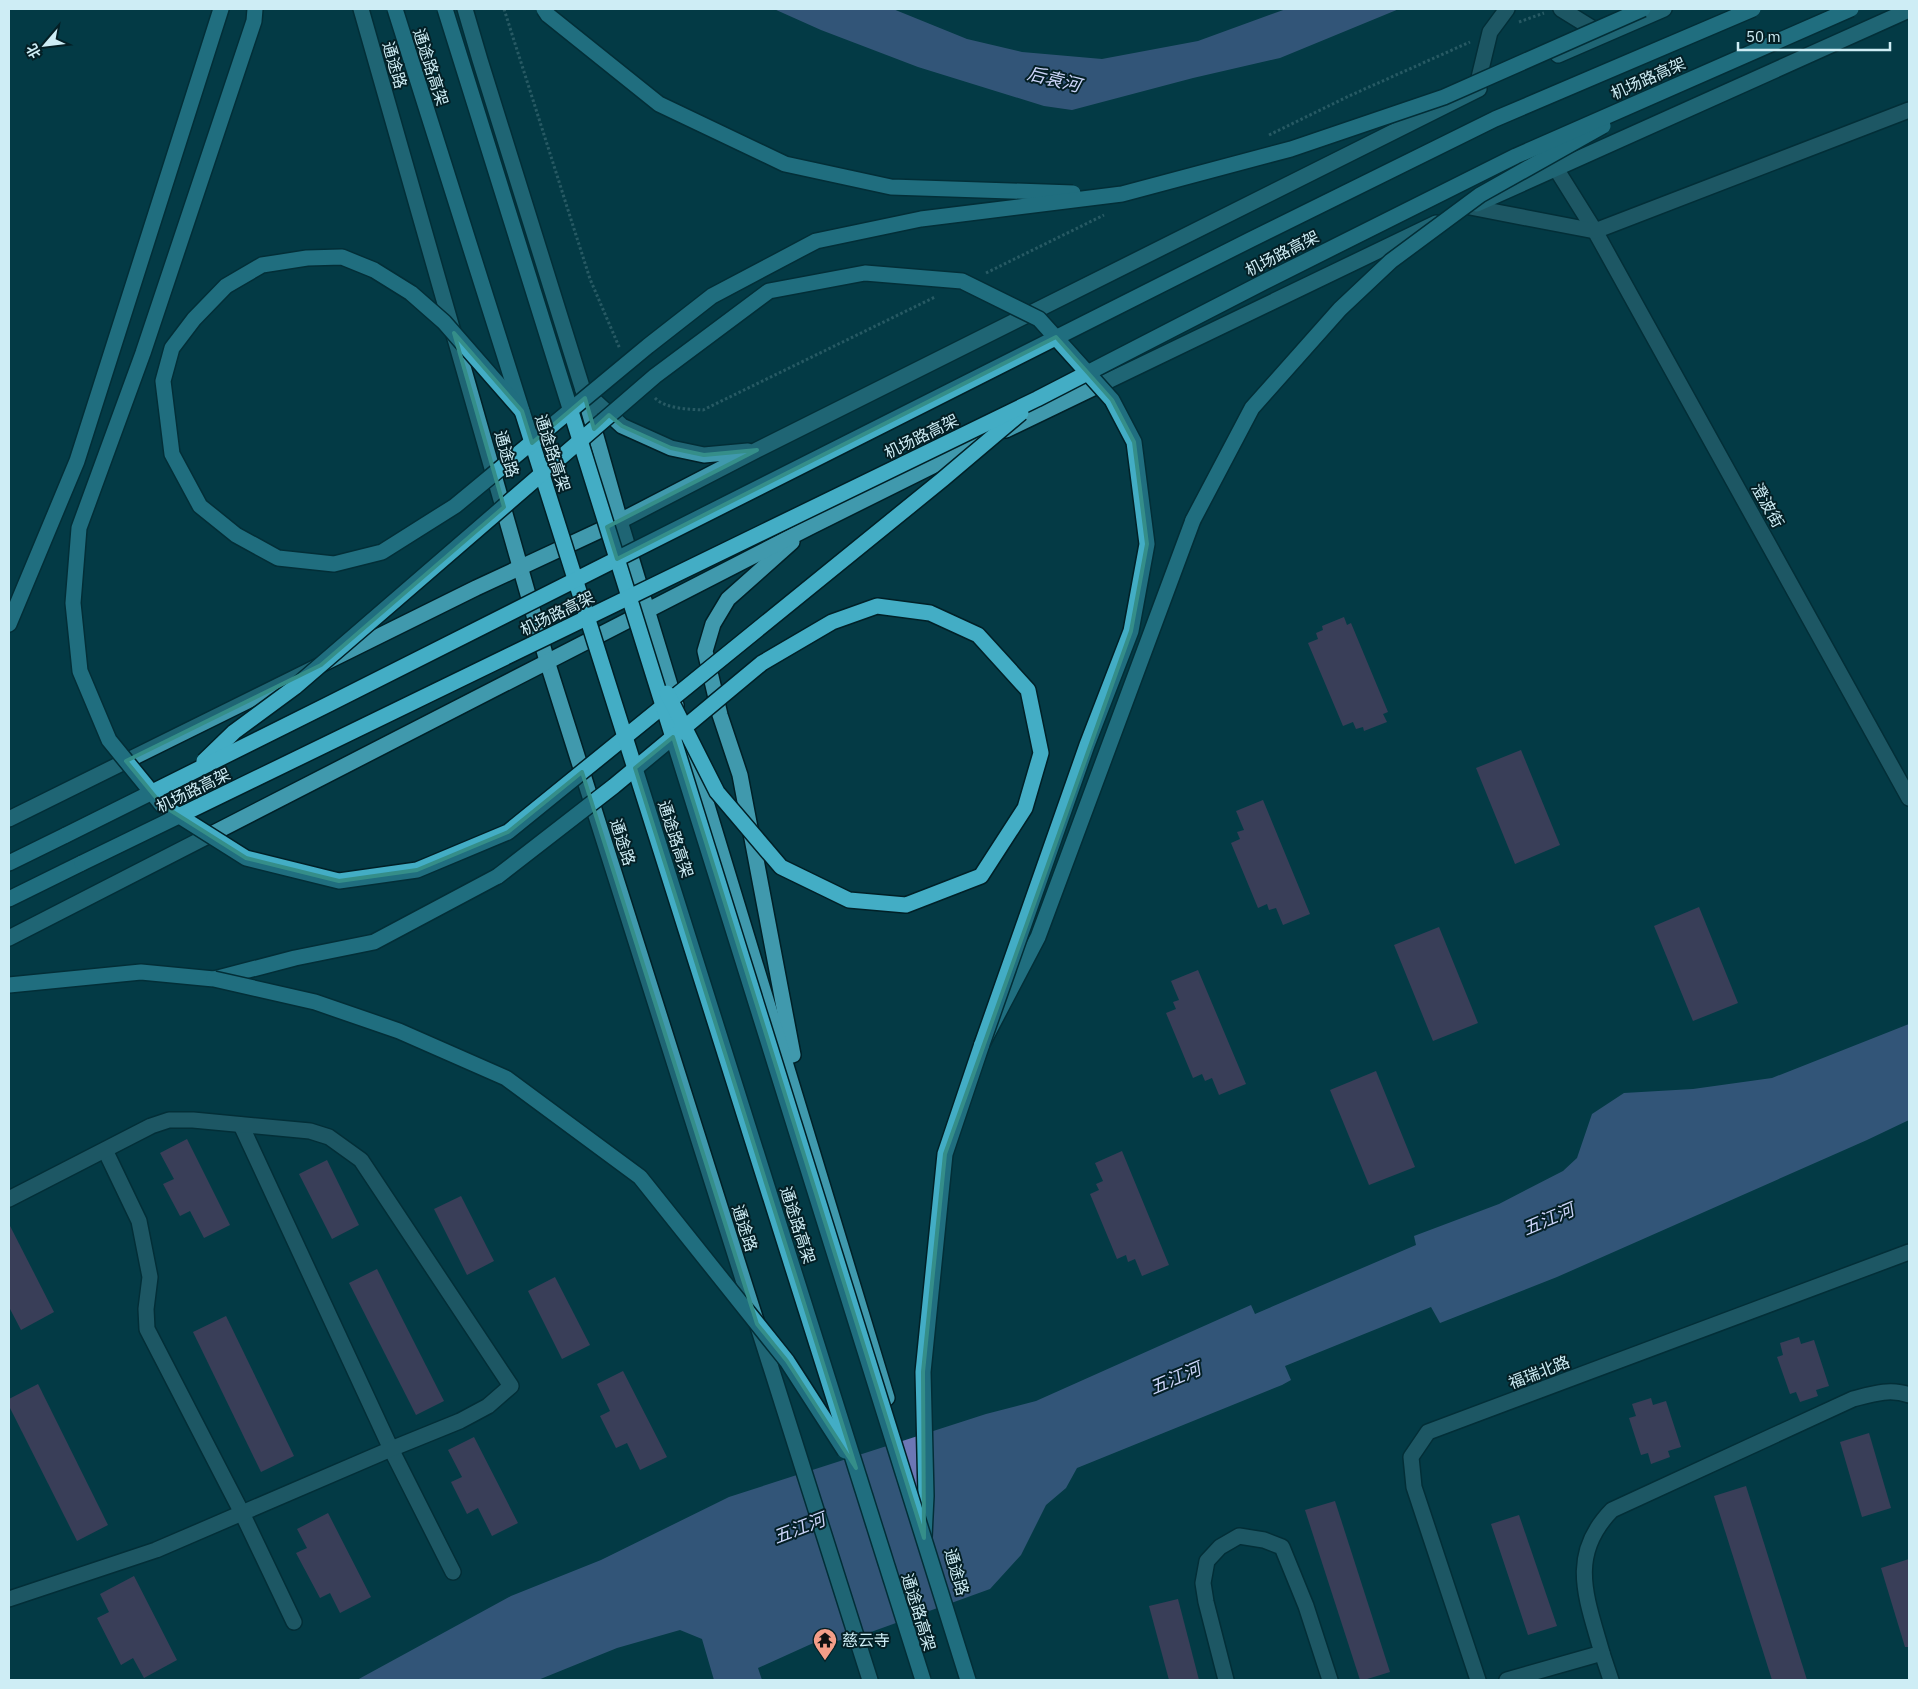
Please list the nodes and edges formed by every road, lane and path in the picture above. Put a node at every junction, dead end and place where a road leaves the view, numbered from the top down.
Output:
1 (221, 9) edge
2 (255, 9) edge
3 (360, 9) edge
4 (395, 9) edge
5 (445, 9) edge
6 (465, 9) edge
7 (544, 9) edge
8 (1507, 9) edge
9 (1561, 9) edge
10 (1644, 9) edge
11 (1664, 9) edge
12 (1753, 9) edge
13 (1851, 9) edge
14 (1909, 10) edge
15 (1603, 35) junction
16 (1683, 81) junction
17 (1476, 90) junction
18 (1909, 110) edge
19 (1555, 168) junction
20 (1122, 194) junction
21 (1470, 207) junction
22 (1595, 231) junction
23 (583, 390) junction
24 (1037, 400) junction
25 (522, 411) junction
26 (757, 450) junction
27 (620, 521) junction
28 (810, 526) junction
29 (521, 567) junction
30 (647, 610) junction
31 (9, 624) edge
32 (647, 654) junction
33 (547, 661) junction
34 (192, 772) junction
35 (1909, 798) edge
36 (9, 819) edge
37 (9, 863) edge
38 (9, 899) edge
39 (9, 938) edge
40 (214, 979) junction
41 (9, 984) edge
42 (982, 1044) junction
43 (241, 1124) junction
44 (808, 1135) junction
45 (104, 1150) junction
46 (9, 1199) edge
47 (1909, 1252) edge
48 (1909, 1395) edge
49 (391, 1449) junction
50 (856, 1468) junction
51 (242, 1513) junction
52 (925, 1529) junction
53 (452, 1572) dead end
54 (9, 1599) edge
55 (294, 1622) dead end
56 (1602, 1653) junction
57 (870, 1680) edge
58 (922, 1680) edge
59 (969, 1680) edge
60 (1226, 1680) edge
61 (1330, 1680) edge
62 (1478, 1680) edge
63 (1507, 1680) edge
64 (1611, 1680) edge

1 - 31 highway
2 - 24 highway, bridge
3 - 29 main road, 通途路
4 - 25 highway, 通途路高架, bridge
5 - 32 highway, 通途路高架, bridge
6 - 23 main road
7 - 20 highway, bridge
8 - 17 street
9 - 15 street
10 - 20 highway, bridge
11 - 15 main road
12 - 34 highway, 机场路高架, bridge
13 - 16 highway, 机场路高架, bridge
14 - 19 main road
15 - 17 main road
16 - 24 highway, 机场路高架, bridge
16 - 42 highway, bridge
17 - 26 main road
18 - 22 street
19 - 21 main road
19 - 22 street, 澄波街
20 - 25 highway, bridge
21 - 22 street
21 - 28 main road
22 - 35 street, 澄波街
23 - 26 main road
23 - 27 main road
24 - 38 highway, 机场路高架, bridge
25 - 50 highway, 通途路高架, bridge
26 - 27 main road
27 - 29 main road
27 - 30 main road
28 - 30 main road
28 - 44 main road
29 - 33 main road, 通途路
29 - 36 main road
30 - 33 main road
30 - 44 main road
32 - 40 highway, bridge
32 - 52 highway, 通途路高架, bridge
33 - 39 main road
33 - 57 main road, 通途路
34 - 37 highway, 机场路高架, bridge
34 - 42 highway, bridge
40 - 41 highway
40 - 50 highway, bridge
42 - 52 highway
43 - 45 street
43 - 49 street
43 - 49 street
44 - 52 main road
45 - 46 street
45 - 51 street
47 - 62 street, 福瑞北路
48 - 56 street
49 - 51 street
49 - 53 street
50 - 58 highway, 通途路高架, bridge
51 - 54 street
51 - 55 street
52 - 59 highway, 通途路高架, bridge
56 - 63 street
56 - 64 street
60 - 61 street

